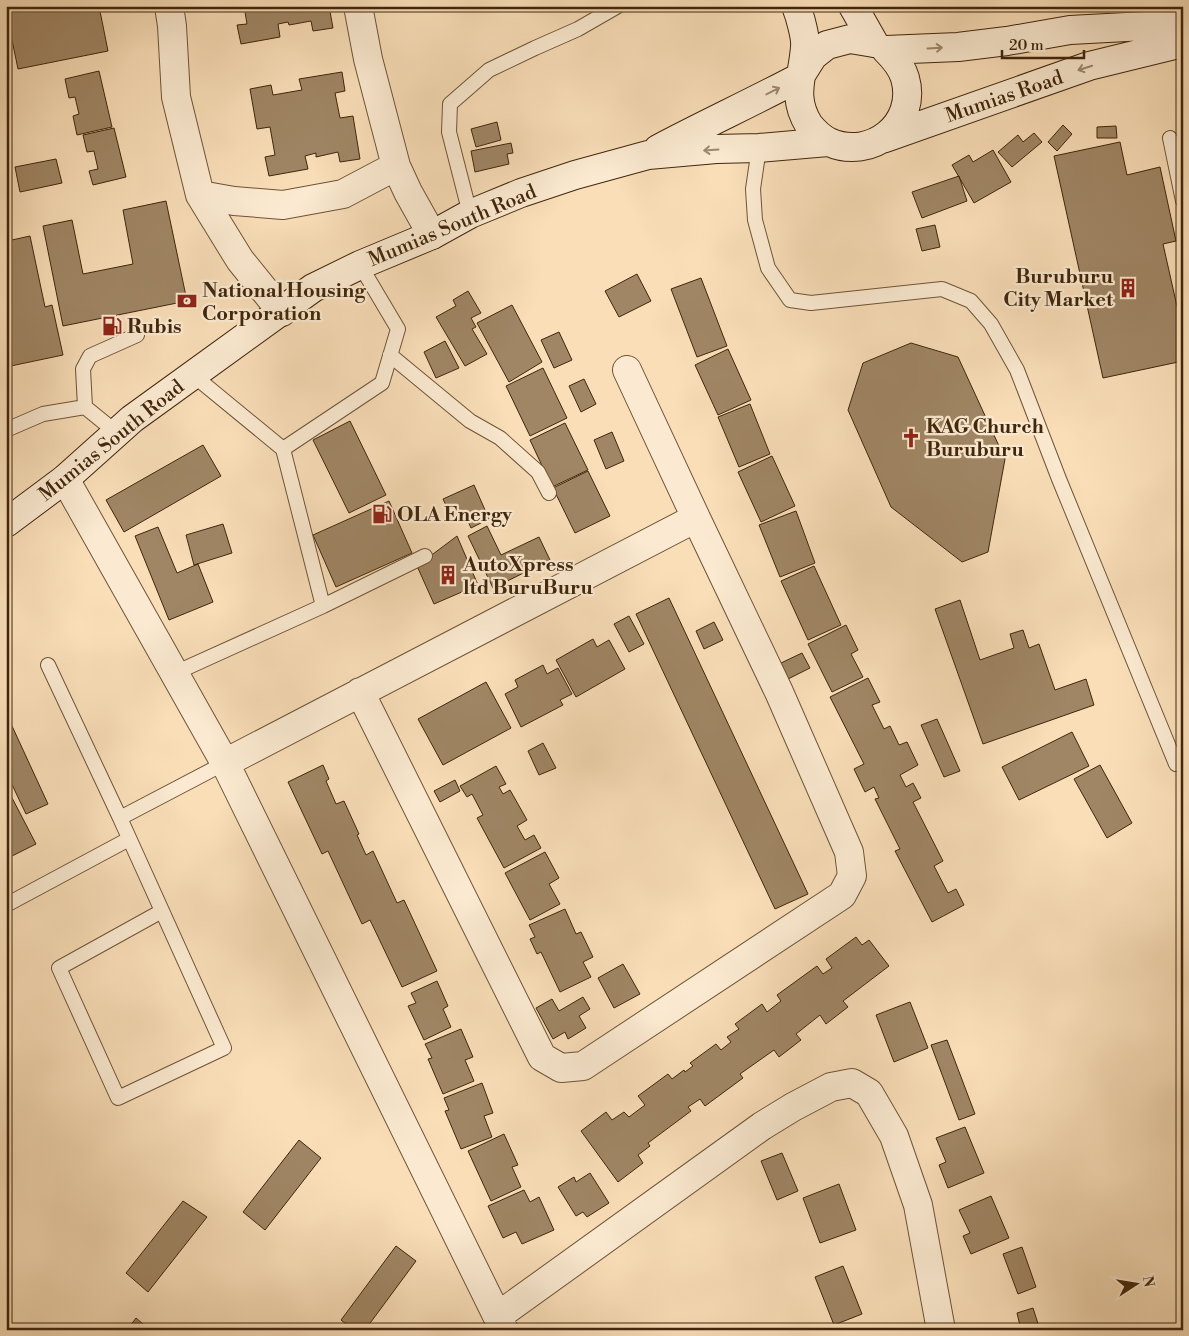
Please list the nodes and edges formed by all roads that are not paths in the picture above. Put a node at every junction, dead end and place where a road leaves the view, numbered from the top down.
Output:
1 (169, 6) edge
2 (358, 6) edge
3 (618, 6) edge
4 (796, 6) edge
5 (853, 6) edge
6 (1183, 24) edge
7 (1183, 43) edge
8 (880, 46) junction
9 (800, 77) junction
10 (885, 138) junction
11 (1170, 138) dead end
12 (828, 142) junction
13 (759, 148) junction
14 (648, 155) junction
15 (396, 166) junction
16 (200, 195) junction
17 (1183, 201) edge
18 (470, 214) junction
19 (432, 235) junction
20 (360, 265) junction
21 (282, 312) junction
22 (137, 335) dead end
23 (390, 356) junction
24 (627, 370) dead end
25 (193, 375) junction
26 (85, 407) junction
27 (6, 430) edge
28 (117, 433) junction
29 (283, 449) junction
30 (65, 479) junction
31 (549, 493) dead end
32 (696, 518) junction
33 (6, 523) edge
34 (425, 556) dead end
35 (324, 606) junction
36 (48, 665) dead end
37 (175, 673) junction
38 (360, 692) junction
39 (225, 763) junction
40 (1176, 764) dead end
41 (120, 818) junction
42 (129, 839) junction
43 (6, 905) edge
44 (162, 911) junction
45 (501, 1323) edge
46 (941, 1330) edge

1 - 16 street
2 - 15 street
3 - 18 lane
4 - 9 street
5 - 8 street
8 -> 6 street
7 -> 10 street, Mumias Road
8 - 9 street
8 - 10 street
9 - 12 street
14 -> 9 street, Mumias South Road
10 - 12 street
11 - 17 lane
12 - 13 street, Mumias South Road
13 -> 14 street, Mumias South Road
13 - 40 lane
14 - 18 street, Mumias South Road
15 - 16 street
15 - 19 street
16 - 21 street
18 - 19 street, Mumias South Road
19 - 20 street, Mumias South Road
20 - 21 street, Mumias South Road
20 - 23 lane
21 - 25 street, Mumias South Road
22 - 26 lane
23 - 29 lane
23 - 31 lane
24 - 32 street
25 - 28 street, Mumias South Road
25 - 29 lane
26 - 27 lane
26 - 28 lane
28 - 30 street, Mumias South Road
29 - 35 lane
30 - 33 street, Mumias South Road
30 - 37 street
32 - 38 street
32 - 38 street
34 - 35 lane
35 - 37 lane
36 - 41 lane
37 - 39 street
38 - 39 street
39 - 41 lane
39 - 45 street
41 - 42 lane
42 - 43 lane
42 - 44 lane
44 - 44 lane
45 - 46 street

